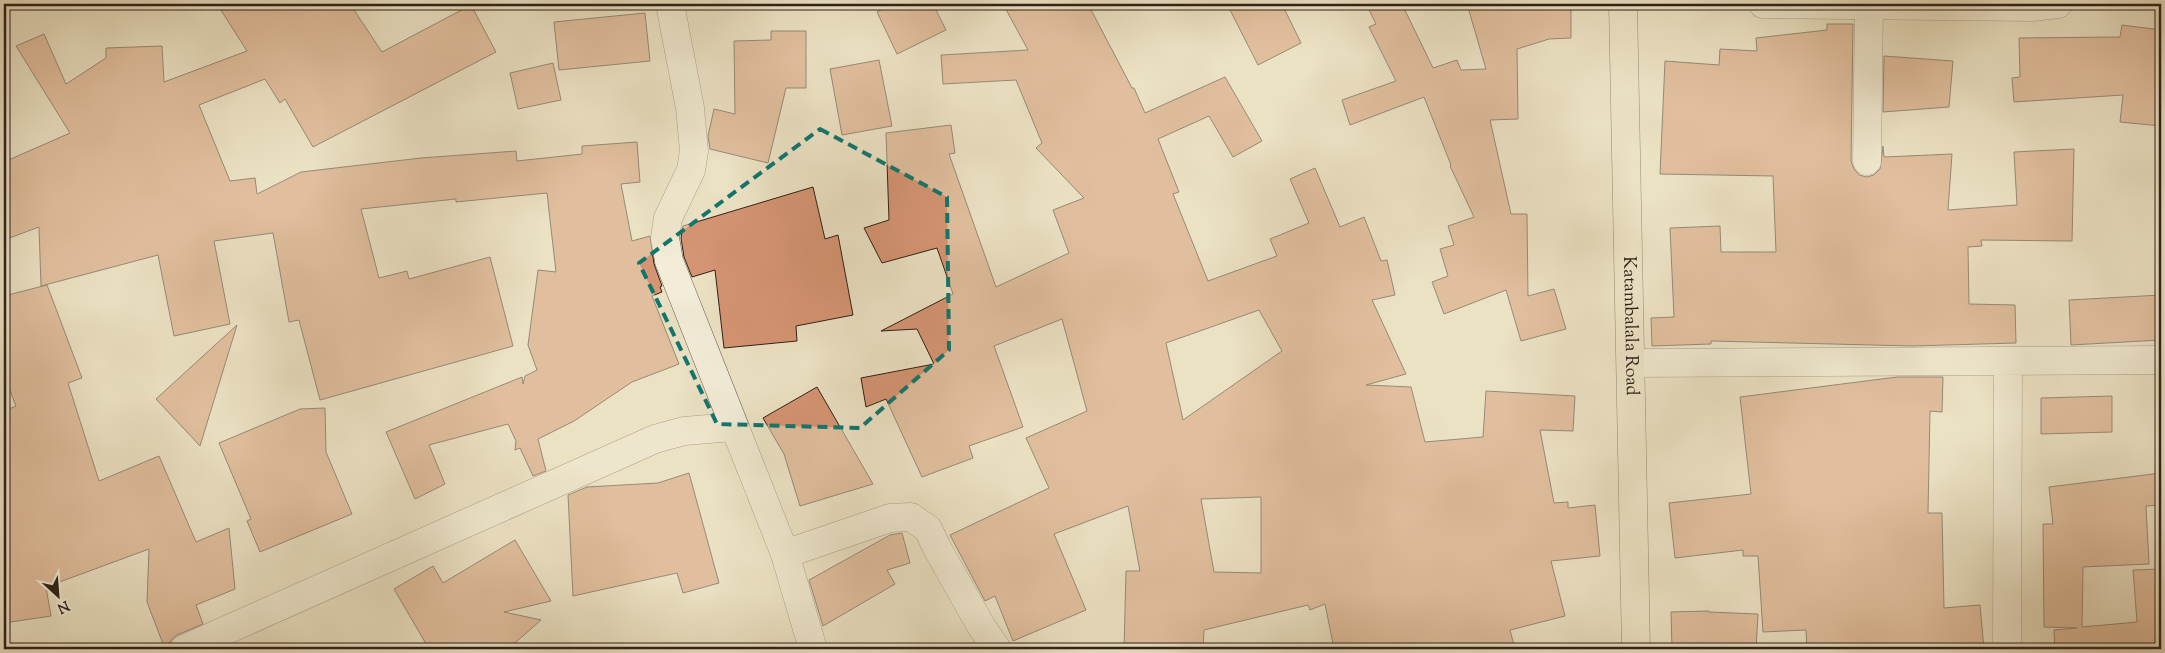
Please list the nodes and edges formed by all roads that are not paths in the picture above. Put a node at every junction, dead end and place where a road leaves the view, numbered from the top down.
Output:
1 (670, 4) edge
2 (1623, 4) edge
3 (1763, 4) edge
4 (1870, 4) edge
5 (2058, 4) edge
6 (1867, 161) dead end
7 (2008, 360) junction
8 (2161, 360) edge
9 (1631, 363) junction
10 (733, 427) junction
11 (785, 554) junction
12 (184, 649) edge
13 (814, 649) edge
14 (997, 649) edge
15 (1636, 649) edge
16 (2007, 649) edge

1 - 10 street
2 - 9 main road, Katambalala Road
3 - 4 street
4 - 5 street
4 - 6 street
7 - 8 street
7 - 9 street
7 - 16 street
9 - 15 main road, Katambalala Road
10 - 11 street
10 - 12 street
11 - 13 street
11 - 14 street

